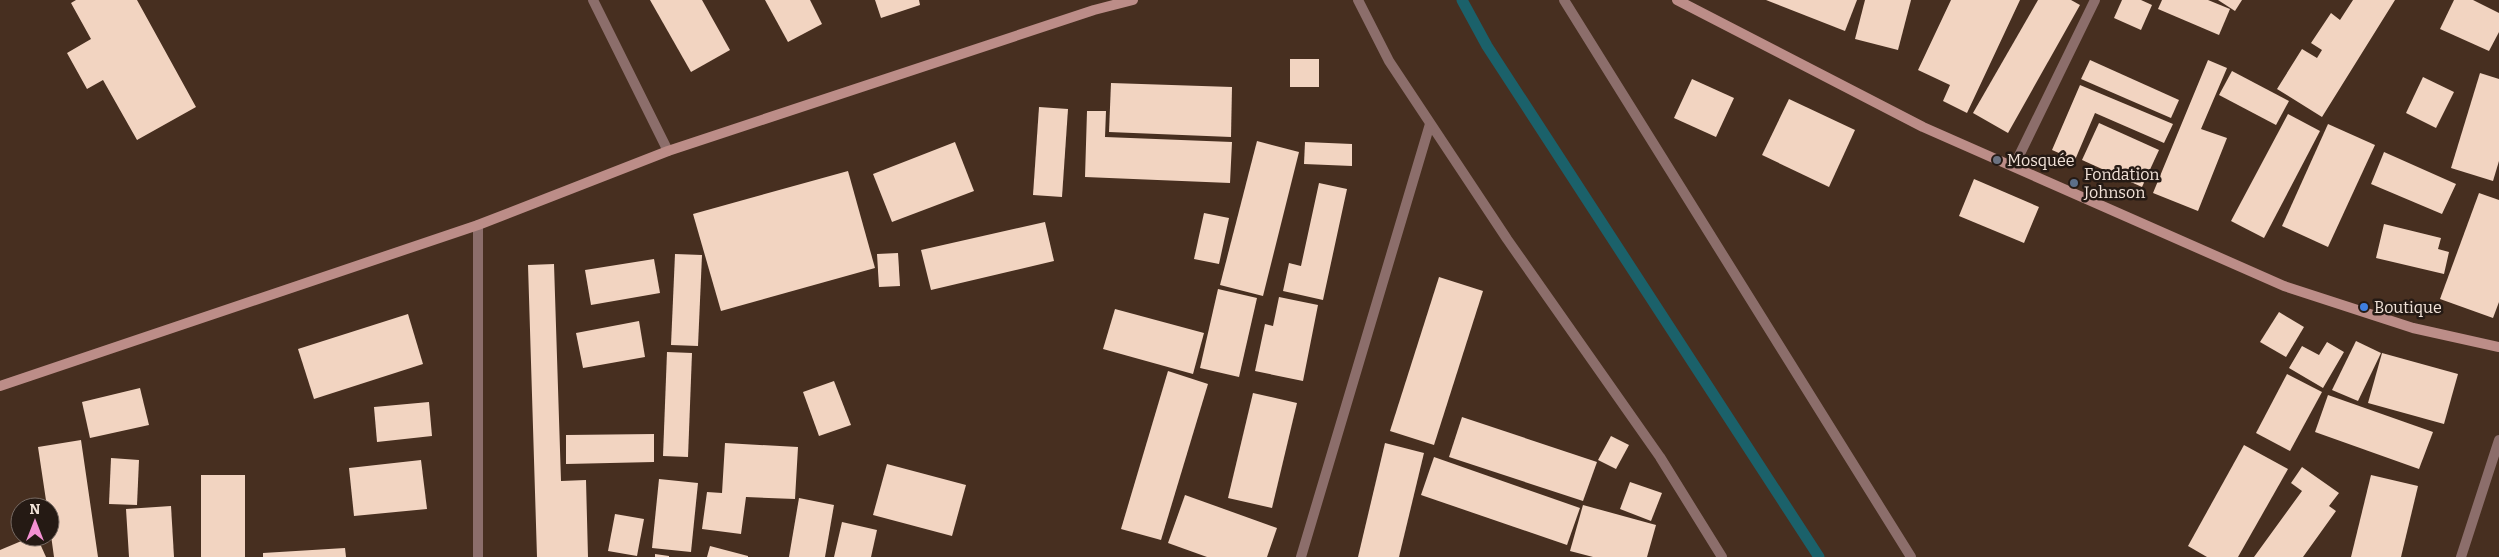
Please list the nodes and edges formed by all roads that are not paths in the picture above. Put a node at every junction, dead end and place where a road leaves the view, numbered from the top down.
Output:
1 (593, 0) edge
2 (1133, 0) edge
3 (1358, 0) edge
4 (1564, 0) edge
5 (1677, 0) edge
6 (2095, 0) edge
7 (1430, 124) junction
8 (668, 151) junction
9 (2014, 166) junction
10 (478, 225) junction
11 (2499, 347) edge
12 (0, 386) edge
13 (2499, 440) edge
14 (478, 557) edge
15 (1300, 557) edge
16 (1722, 557) edge
17 (1911, 557) edge
18 (2461, 557) edge

1 - 8 street
2 - 8 street
3 - 7 street
4 - 17 street
5 - 9 street
6 - 9 street
7 - 15 street
7 - 16 street
8 - 10 street
9 - 11 street
10 - 12 street
10 - 14 street
13 - 18 street

